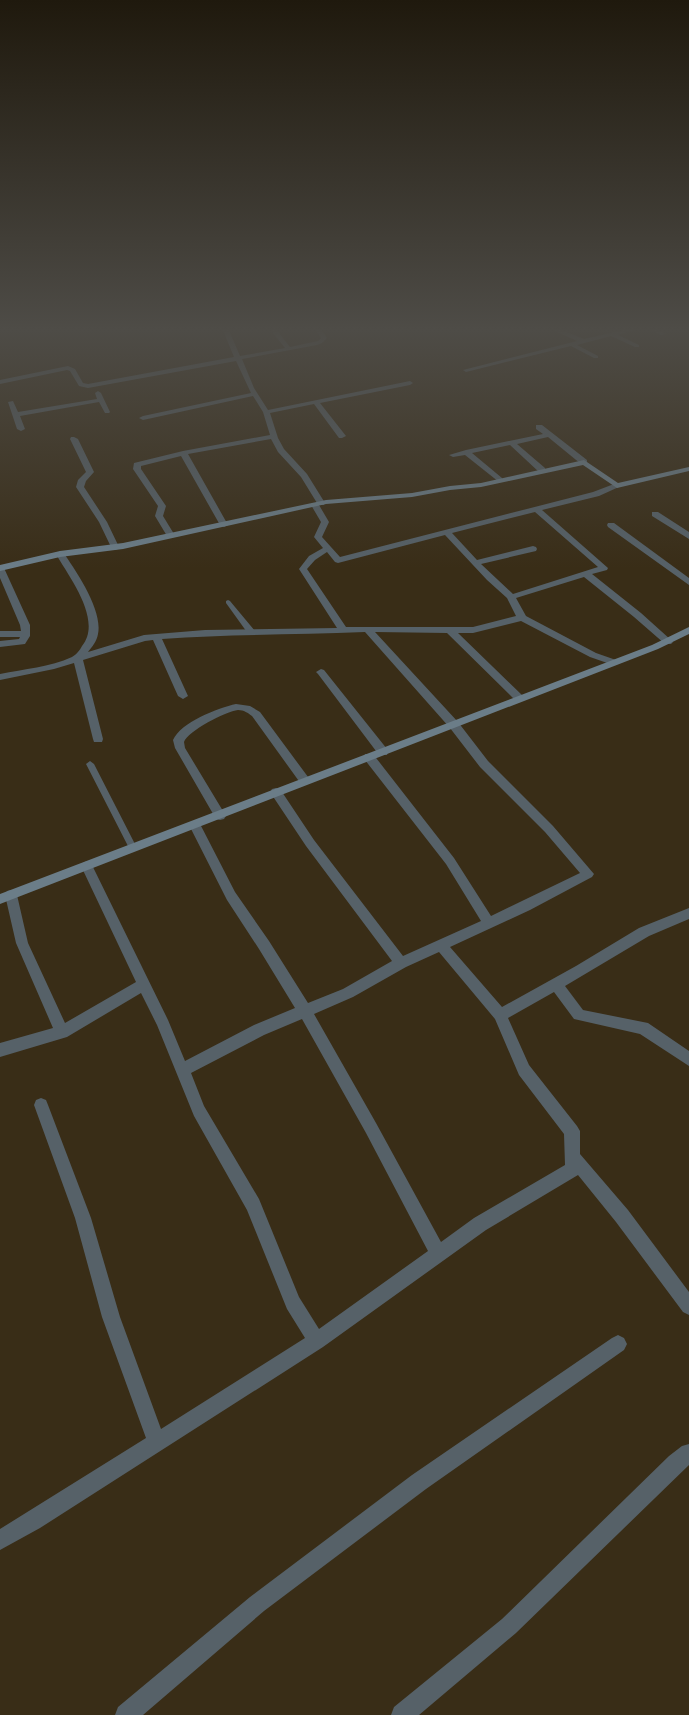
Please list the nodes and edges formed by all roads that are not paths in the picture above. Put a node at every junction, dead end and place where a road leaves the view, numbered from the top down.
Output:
1 (13, 408) edge
2 (55, 408) edge
3 (105, 408) edge
4 (190, 408) edge
5 (264, 408) edge
6 (286, 408) edge
7 (321, 408) edge
8 (107, 412) dead end
9 (266, 412) junction
10 (16, 415) junction
11 (143, 418) dead end
12 (539, 427) dead end
13 (21, 429) dead end
14 (549, 435) junction
15 (342, 436) dead end
16 (273, 437) junction
17 (74, 439) dead end
18 (512, 443) junction
19 (466, 452) junction
20 (183, 453) junction
21 (454, 455) dead end
22 (584, 462) junction
23 (689, 469) edge
24 (542, 470) junction
25 (499, 480) junction
26 (617, 486) junction
27 (318, 504) junction
28 (536, 510) junction
29 (655, 514) dead end
30 (224, 525) junction
31 (611, 525) dead end
32 (446, 532) junction
33 (170, 534) junction
34 (689, 536) edge
35 (115, 547) junction
36 (328, 548) junction
37 (533, 549) dead end
38 (60, 554) junction
39 (475, 563) junction
40 (0, 568) edge
41 (585, 573) junction
42 (689, 582) edge
43 (511, 597) junction
44 (228, 602) dead end
45 (522, 618) junction
46 (449, 629) junction
47 (367, 630) junction
48 (344, 631) junction
49 (252, 633) junction
50 (687, 633) edge
51 (0, 634) edge
52 (25, 634) junction
53 (156, 637) junction
54 (668, 642) junction
55 (0, 644) edge
56 (78, 658) junction
57 (613, 662) junction
58 (321, 672) dead end
59 (0, 677) edge
60 (183, 696) dead end
61 (520, 698) junction
62 (454, 725) junction
63 (98, 739) dead end
64 (383, 752) junction
65 (369, 757) junction
66 (90, 764) dead end
67 (305, 781) junction
68 (276, 792) junction
69 (220, 816) junction
70 (195, 825) junction
71 (133, 848) junction
72 (87, 866) junction
73 (5, 897) edge
74 (689, 913) edge
75 (489, 923) junction
76 (442, 945) junction
77 (401, 963) junction
78 (556, 984) junction
79 (144, 985) junction
80 (305, 1011) junction
81 (500, 1015) junction
82 (62, 1032) junction
83 (0, 1050) edge
84 (689, 1059) edge
85 (182, 1070) junction
86 (41, 1105) dead end
87 (573, 1157) junction
88 (438, 1254) junction
89 (689, 1306) edge
90 (317, 1342) junction
91 (618, 1344) dead end
92 (157, 1442) junction
93 (689, 1453) edge
94 (0, 1539) edge
95 (126, 1715) edge
96 (402, 1715) edge

1 - 10 street
2 - 10 street
3 - 8 street
4 - 11 street
5 - 9 street
6 - 9 street
7 - 15 street
9 - 16 street
10 - 13 street
12 - 14 street
14 - 18 street
14 - 22 street
16 - 20 street
16 - 27 street
17 - 35 street
18 - 19 street
18 - 24 street
19 - 21 street
19 - 25 street
20 - 30 street
20 - 33 street
22 - 24 street
22 - 26 street
23 - 26 street
24 - 25 street
25 - 27 street
26 - 28 street
27 - 30 street
27 - 36 street
28 - 32 street
28 - 41 street
29 - 34 street
30 - 33 street
31 - 42 street
32 - 36 street
32 - 39 street
33 - 35 street
35 - 38 street
36 - 48 street
37 - 39 street
38 - 40 street
38 - 56 street
39 - 43 street
40 - 52 street
41 - 43 street
41 - 54 street
43 - 45 street
44 - 49 lane
45 - 46 street
45 - 57 street
46 - 47 street
46 - 61 street
47 - 48 street
47 - 62 street
48 - 49 street
49 - 53 street
50 - 54 street
51 - 52 street
52 - 55 street
53 - 56 street
53 - 60 street
54 - 57 street
56 - 59 street
56 - 63 street
57 - 61 street
58 - 64 street
61 - 62 street
62 - 64 street
62 - 75 street
64 - 65 street
65 - 67 street
65 - 75 street
66 - 71 lane
67 - 68 street
67 - 69 street
68 - 69 street
68 - 77 street
69 - 70 street
70 - 71 street
70 - 80 street
71 - 72 street
72 - 73 street
72 - 79 street
73 - 82 street
74 - 78 street
75 - 76 street
76 - 77 street
76 - 81 street
77 - 80 street
78 - 81 street
78 - 84 street
79 - 82 street
79 - 85 street
80 - 85 street
80 - 88 street
81 - 87 street
82 - 83 street
85 - 90 street
86 - 92 street
87 - 88 street
87 - 89 street
88 - 90 street
90 - 92 street
91 - 95 street
92 - 94 street
93 - 96 street

